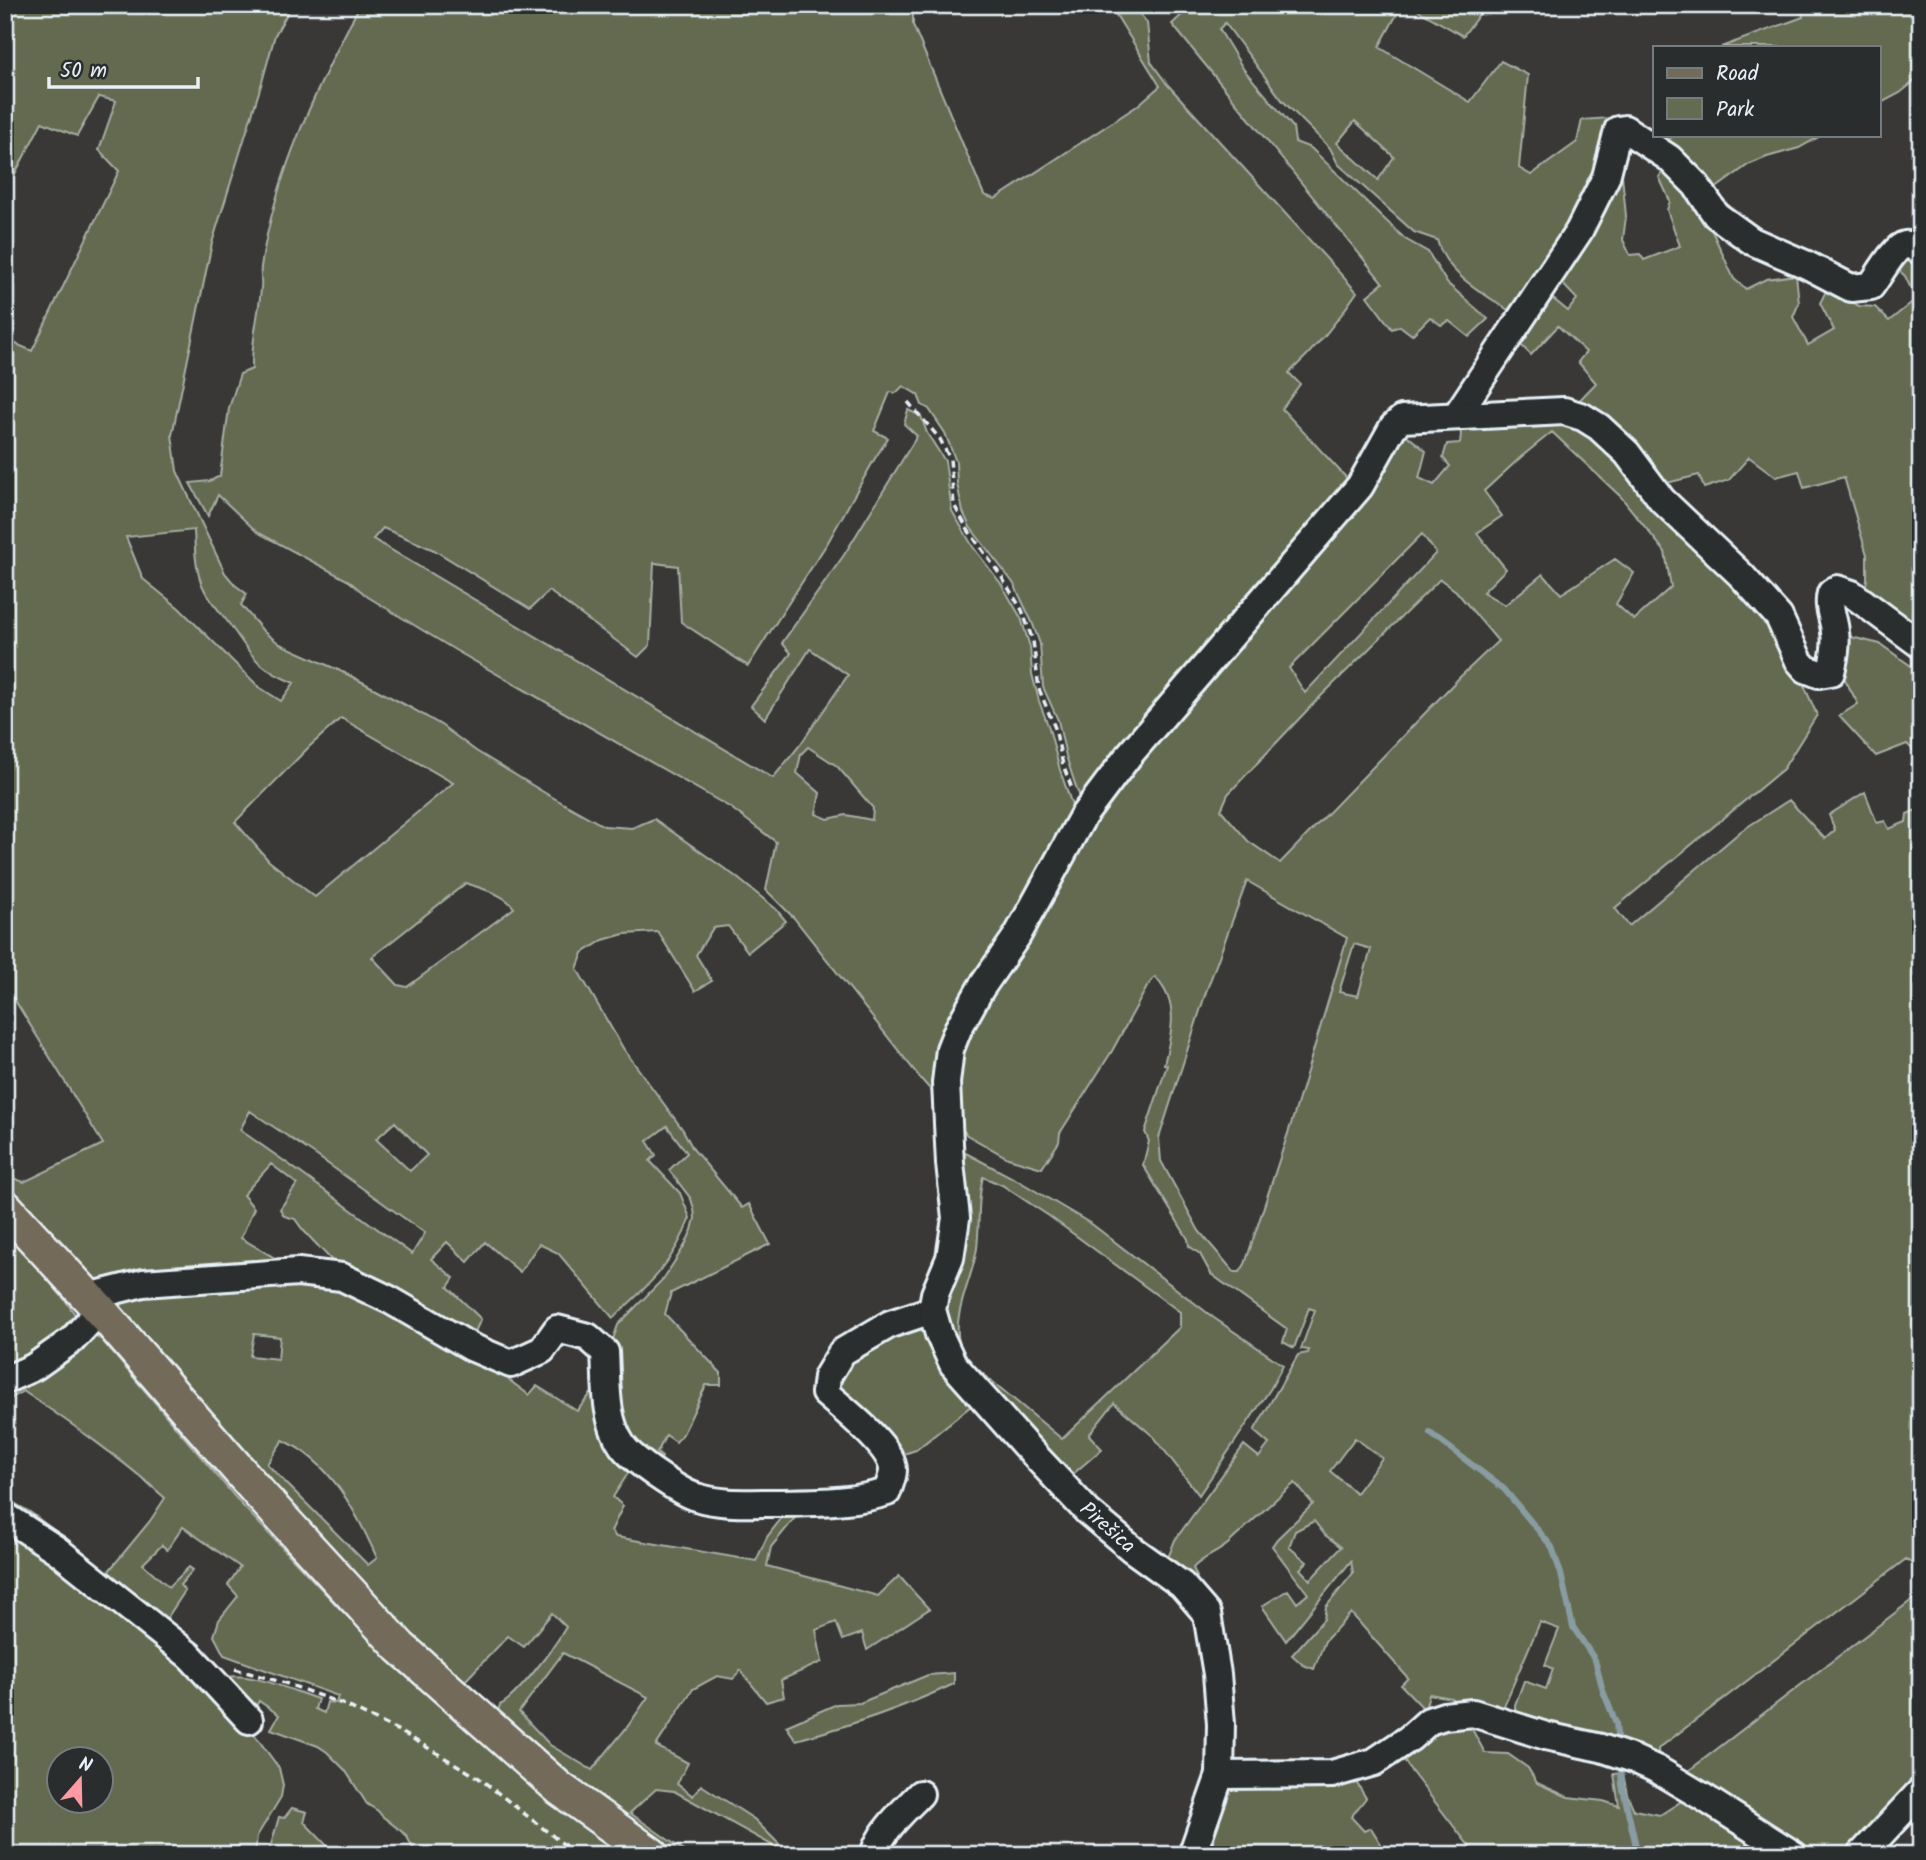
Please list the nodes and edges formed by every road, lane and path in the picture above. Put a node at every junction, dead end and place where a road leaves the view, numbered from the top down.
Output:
1 (1921, 251) edge
2 (908, 402) dead end
3 (1455, 416) junction
4 (1921, 645) edge
5 (1083, 816) junction
6 (5, 1207) edge
7 (94, 1303) junction
8 (932, 1310) junction
9 (5, 1380) edge
10 (5, 1516) edge
11 (190, 1656) junction
12 (249, 1720) dead end
13 (1220, 1774) junction
14 (1921, 1791) edge
15 (920, 1794) dead end
16 (578, 1855) edge
17 (652, 1855) edge
18 (874, 1855) edge
19 (1192, 1855) edge
20 (1794, 1855) edge
21 (1861, 1855) edge

1 - 3 street
2 - 5 path
3 - 4 street
3 - 5 street
5 - 8 street
6 - 7 main road
7 - 8 street
7 - 9 street
7 - 17 main road
8 - 13 street, Pirešica
10 - 11 street
11 - 12 street
11 - 16 path
13 - 19 street, Pirešica
13 - 20 street
14 - 21 street
15 - 18 street

